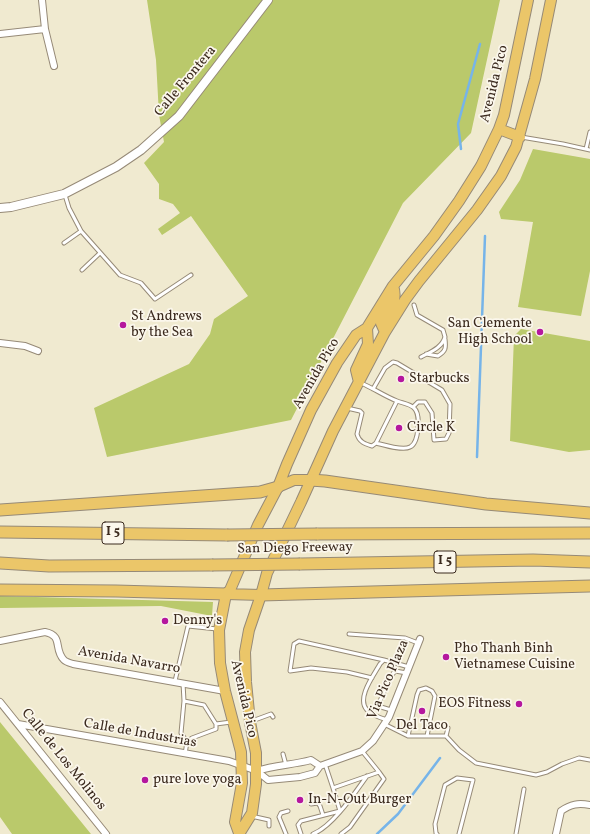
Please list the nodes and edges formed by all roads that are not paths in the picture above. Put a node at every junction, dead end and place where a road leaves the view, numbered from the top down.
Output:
1 (42, 0) edge
2 (268, 0) edge
3 (528, 0) edge
4 (551, 0) edge
5 (45, 29) junction
6 (0, 34) edge
7 (54, 66) dead end
8 (499, 129) junction
9 (590, 132) edge
10 (520, 137) junction
11 (586, 149) junction
12 (590, 150) edge
13 (64, 194) junction
14 (0, 208) edge
15 (81, 230) junction
16 (64, 243) dead end
17 (100, 253) junction
18 (82, 270) dead end
19 (191, 275) dead end
20 (393, 286) junction
21 (414, 305) dead end
22 (367, 328) junction
23 (385, 332) junction
24 (445, 337) junction
25 (0, 343) edge
26 (38, 351) dead end
27 (426, 354) junction
28 (420, 357) dead end
29 (359, 382) junction
30 (374, 389) junction
31 (397, 401) junction
32 (413, 406) junction
33 (345, 408) junction
34 (376, 443) junction
35 (310, 480) junction
36 (278, 487) junction
37 (0, 510) edge
38 (590, 513) edge
39 (0, 532) edge
40 (590, 533) edge
41 (590, 562) edge
42 (0, 563) edge
43 (590, 586) edge
44 (0, 590) edge
45 (226, 594) junction
46 (261, 595) junction
47 (219, 630) junction
48 (349, 634) dead end
49 (0, 641) edge
50 (419, 641) joint
51 (384, 660) junction
52 (408, 670) junction
53 (372, 678) junction
54 (175, 682) junction
55 (183, 683) junction
56 (225, 691) junction
57 (184, 701) junction
58 (0, 702) edge
59 (391, 710) junction
60 (273, 717) dead end
61 (233, 722) junction
62 (250, 722) junction
63 (386, 722) junction
64 (18, 724) junction
65 (216, 724) junction
66 (448, 728) dead end
67 (408, 736) junction
68 (427, 736) junction
69 (446, 736) junction
70 (187, 742) junction
71 (362, 751) junction
72 (185, 754) junction
73 (283, 754) dead end
74 (590, 760) edge
75 (286, 765) junction
76 (322, 765) junction
77 (242, 766) junction
78 (257, 771) junction
79 (379, 772) junction
80 (367, 776) junction
81 (333, 788) junction
82 (524, 789) dead end
83 (311, 804) dead end
84 (590, 805) edge
85 (288, 810) dead end
86 (340, 811) junction
87 (323, 815) junction
88 (250, 816) junction
89 (269, 826) dead end
90 (106, 834) edge
91 (239, 834) edge
92 (286, 834) edge
93 (301, 834) edge
94 (313, 834) edge
95 (341, 834) edge
96 (437, 834) edge
97 (459, 834) edge
98 (516, 834) edge
99 (556, 834) edge

1 - 5 street
2 - 13 street, Calle Frontera
3 - 8 main road, Avenida Pico
4 - 10 main road
5 - 6 street
5 - 7 street
8 - 10 main road
8 - 20 main road, Avenida Pico
9 - 11 lane
10 - 11 lane
10 - 23 main road
11 - 12 lane
13 - 14 street, Calle Frontera
13 - 15 lane
15 - 16 lane
15 - 17 lane
17 - 18 lane
17 - 19 lane
20 - 22 main road, Avenida Pico
20 - 23 main road
21 - 24 lane
22 - 29 main road
22 - 36 main road, Avenida Pico
23 - 29 main road
24 - 27 lane
24 - 27 lane
25 - 26 street
27 - 28 lane
29 - 30 lane
29 - 33 main road
30 - 31 lane
30 - 32 lane
31 - 32 lane
31 - 34 lane
32 - 34 lane
33 - 34 lane
33 - 35 main road
35 - 36 main road
35 - 38 highway
35 - 46 main road
36 - 37 highway
36 - 45 main road, Avenida Pico
39 - 40 highway, San Diego Freeway / I 5, bridge
41 - 42 highway, San Diego Freeway / I 5, bridge
43 - 46 highway
44 - 45 highway
45 - 46 main road
45 - 47 main road, Avenida Pico
46 - 62 main road
47 - 54 lane
47 - 56 main road, Avenida Pico
48 - 50 lane
49 - 54 street, Avenida Navarro
50 - 52 street, Via Pico Plaza
51 - 52 lane
51 - 53 lane
51 - 53 lane
52 - 59 street, Via Pico Plaza
52 - 59 lane
53 - 63 lane
54 - 55 street, Avenida Navarro
55 - 56 street, Avenida Navarro
55 - 57 lane
56 - 61 main road, Avenida Pico
57 - 65 lane
57 - 70 lane
58 - 64 street, Calle de Los Molinos
59 - 63 street, Via Pico Plaza
60 - 62 lane
61 - 65 lane
61 - 77 main road, Avenida Pico
62 - 78 main road
63 - 67 lane
63 - 71 street, Via Pico Plaza
64 - 72 street, Calle de Industrias
64 - 90 street, Calle de Los Molinos
65 - 70 lane
66 - 69 lane
67 - 68 lane
67 - 68 lane
68 - 69 lane
69 - 74 lane
70 - 72 lane
71 - 76 street, Via Pico Plaza
71 - 79 lane
72 - 77 street, Calle de Industrias
73 - 75 lane
75 - 76 street
75 - 78 street
76 - 78 street, Via Pico Plaza
76 - 81 lane
77 - 78 street, Calle de Industrias
77 - 91 main road, Avenida Pico
78 - 88 main road
79 - 80 lane
79 - 95 lane
80 - 81 lane
80 - 86 lane
81 - 86 lane
82 - 98 lane
83 - 87 lane
84 - 99 street
85 - 92 lane
86 - 87 lane
86 - 94 lane
87 - 93 lane
88 - 89 lane
88 - 91 main road
96 - 97 lane

